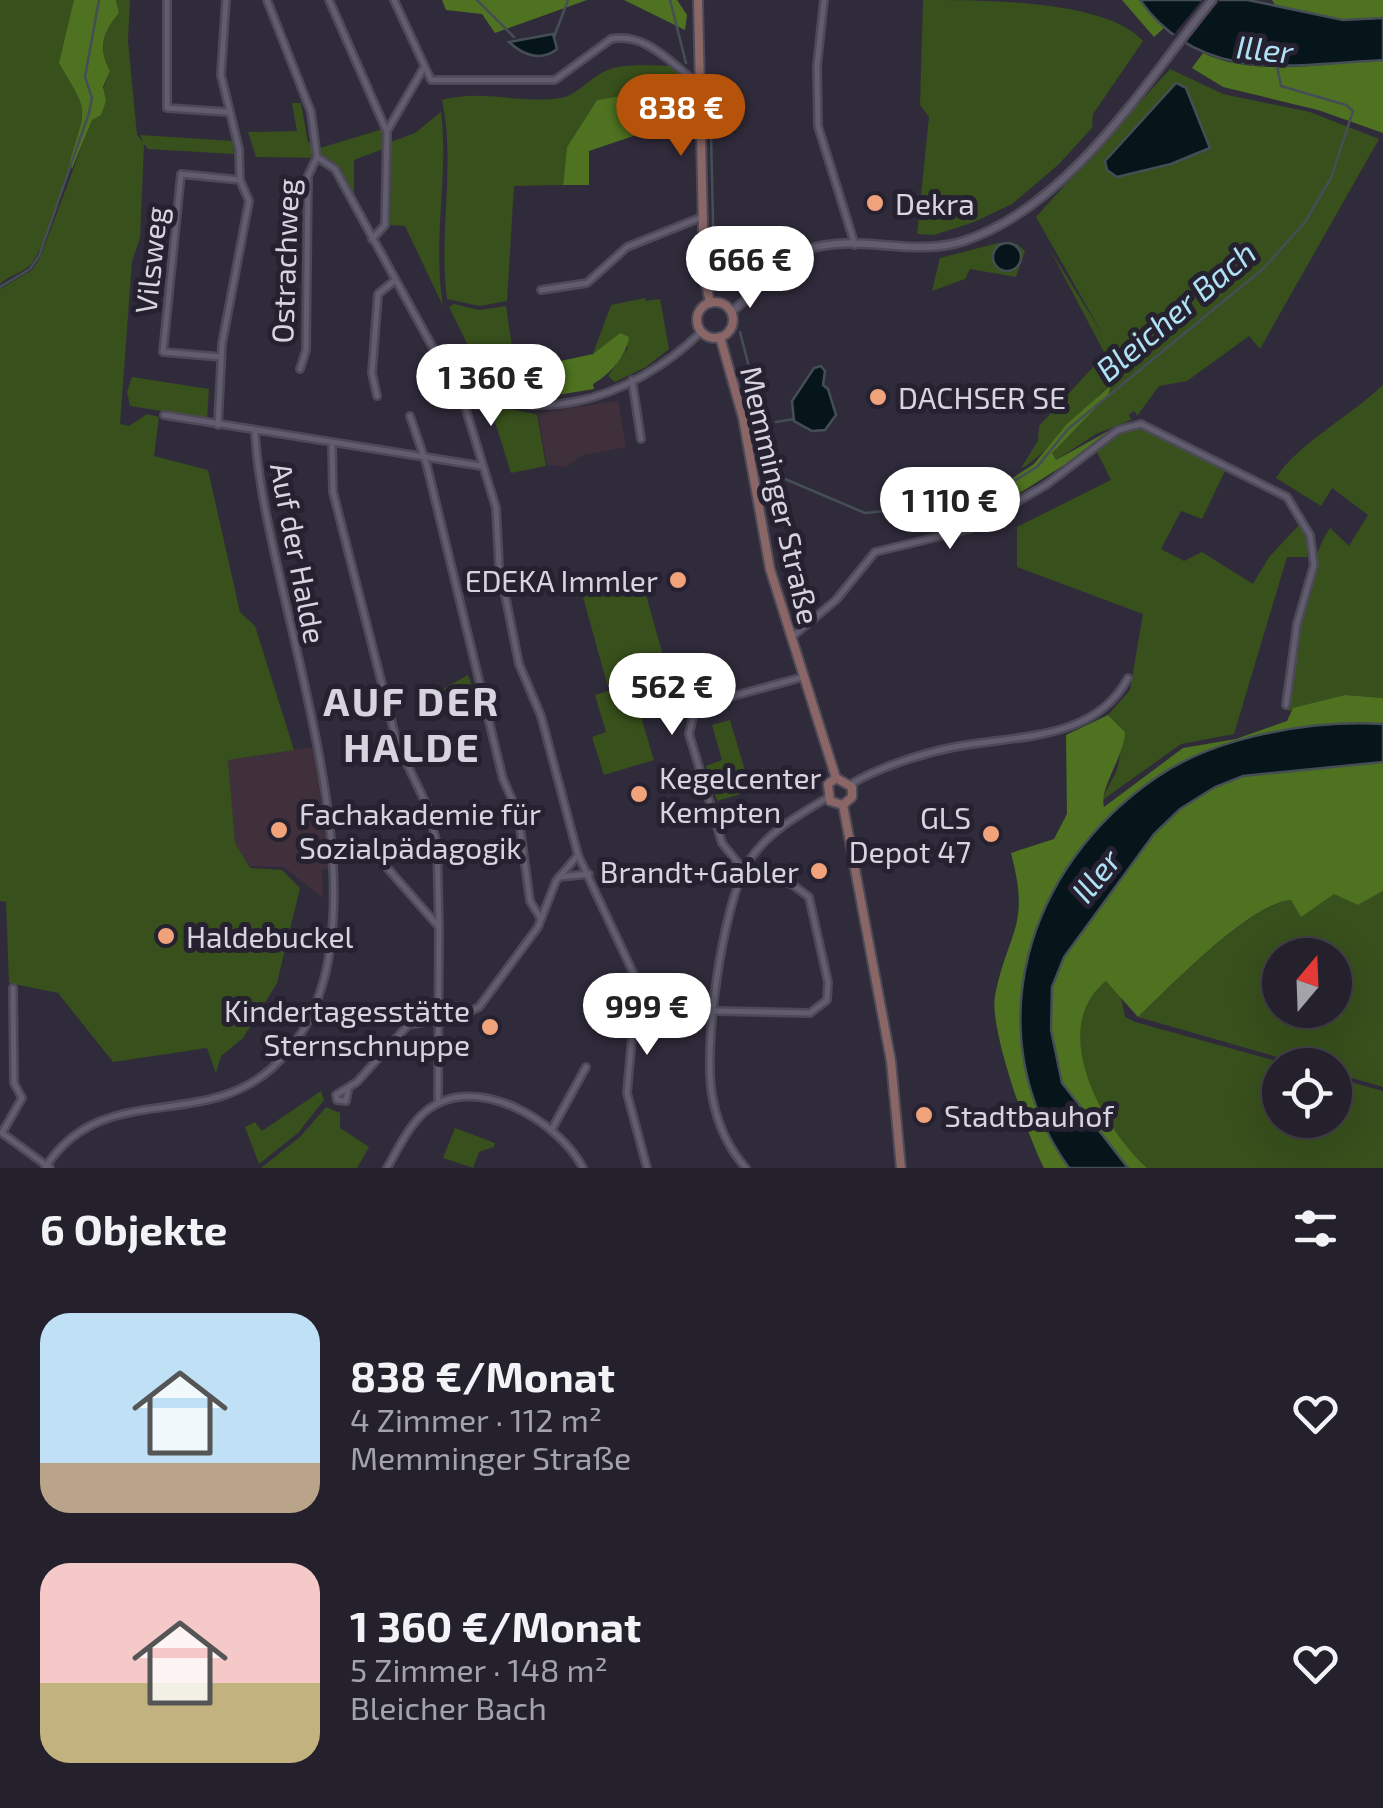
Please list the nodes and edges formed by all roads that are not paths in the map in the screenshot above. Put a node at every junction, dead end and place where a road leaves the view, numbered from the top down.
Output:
1 (167, 0) edge
2 (226, 0) edge
3 (267, 0) edge
4 (330, 0) edge
5 (394, 0) edge
6 (698, 0) edge
7 (824, 0) edge
8 (1212, 0) edge
9 (424, 69) junction
10 (698, 83) junction
11 (227, 112) junction
12 (387, 132) junction
13 (316, 156) junction
14 (240, 180) junction
15 (702, 217) junction
16 (371, 240) junction
17 (856, 245) junction
18 (394, 281) junction
19 (541, 290) dead end
20 (710, 303) junction
21 (730, 312) junction
22 (701, 332) junction
23 (720, 337) junction
24 (222, 357) junction
25 (300, 369) dead end
26 (632, 380) junction
27 (377, 396) dead end
28 (464, 400) dead end
29 (164, 415) dead end
30 (410, 416) dead end
31 (218, 425) junction
32 (255, 431) junction
33 (641, 439) dead end
34 (332, 444) junction
35 (422, 458) junction
36 (481, 466) junction
37 (790, 638) junction
38 (803, 677) junction
39 (1128, 678) dead end
40 (1286, 705) dead end
41 (836, 778) junction
42 (850, 784) junction
43 (827, 798) junction
44 (842, 805) junction
45 (332, 846) junction
46 (578, 855) junction
47 (746, 867) junction
48 (589, 874) junction
49 (560, 877) junction
50 (541, 918) junction
51 (439, 927) junction
52 (13, 988) dead end
53 (715, 1011) junction
54 (441, 1018) junction
55 (586, 1068) dead end
56 (348, 1090) dead end
57 (438, 1103) junction
58 (552, 1128) junction
59 (1, 1132) edge
60 (47, 1167) edge
61 (386, 1168) edge
62 (583, 1168) edge
63 (647, 1168) edge
64 (746, 1168) edge
65 (901, 1168) edge

1 - 11 street
2 - 11 street
3 - 13 street
4 - 12 street
5 - 9 street
6 - 10 main road
7 - 17 street
8 - 17 street
9 - 10 street
9 - 12 street
10 - 15 main road
11 - 14 street
12 - 16 street
13 - 16 street
13 - 25 street, Ostrachweg
14 - 24 street
14 - 24 street, Vilsweg
15 - 19 street
15 - 20 main road
16 - 18 street
17 - 21 street
18 - 26 street
18 - 27 street
20 - 21 main road
20 - 22 main road
21 - 23 main road, Memminger Straße
22 - 23 main road, Memminger Straße
22 - 26 street
23 - 37 main road, Memminger Straße
24 - 31 street
26 - 33 street
28 - 36 street
29 - 31 street
30 - 35 street
31 - 32 street
32 - 34 street
32 - 45 street, Auf der Halde
34 - 35 street
34 - 51 street
35 - 36 street
35 - 50 street
36 - 46 street
37 - 38 main road, Memminger Straße
37 - 40 street
38 - 41 main road, Memminger Straße
38 - 47 street
39 - 42 street
41 - 42 main road
41 - 43 main road
42 - 44 main road
43 - 44 main road
43 - 47 street
44 - 65 main road
45 - 51 street
45 - 60 street, Auf der Halde
46 - 48 street
46 - 49 street
47 - 53 street
47 - 53 street
48 - 49 street
48 - 63 street
49 - 50 street
50 - 54 street
51 - 54 street
52 - 59 street
53 - 64 street
54 - 56 street
54 - 57 street
55 - 58 street
57 - 58 street
57 - 61 street
58 - 62 street
59 - 60 street

